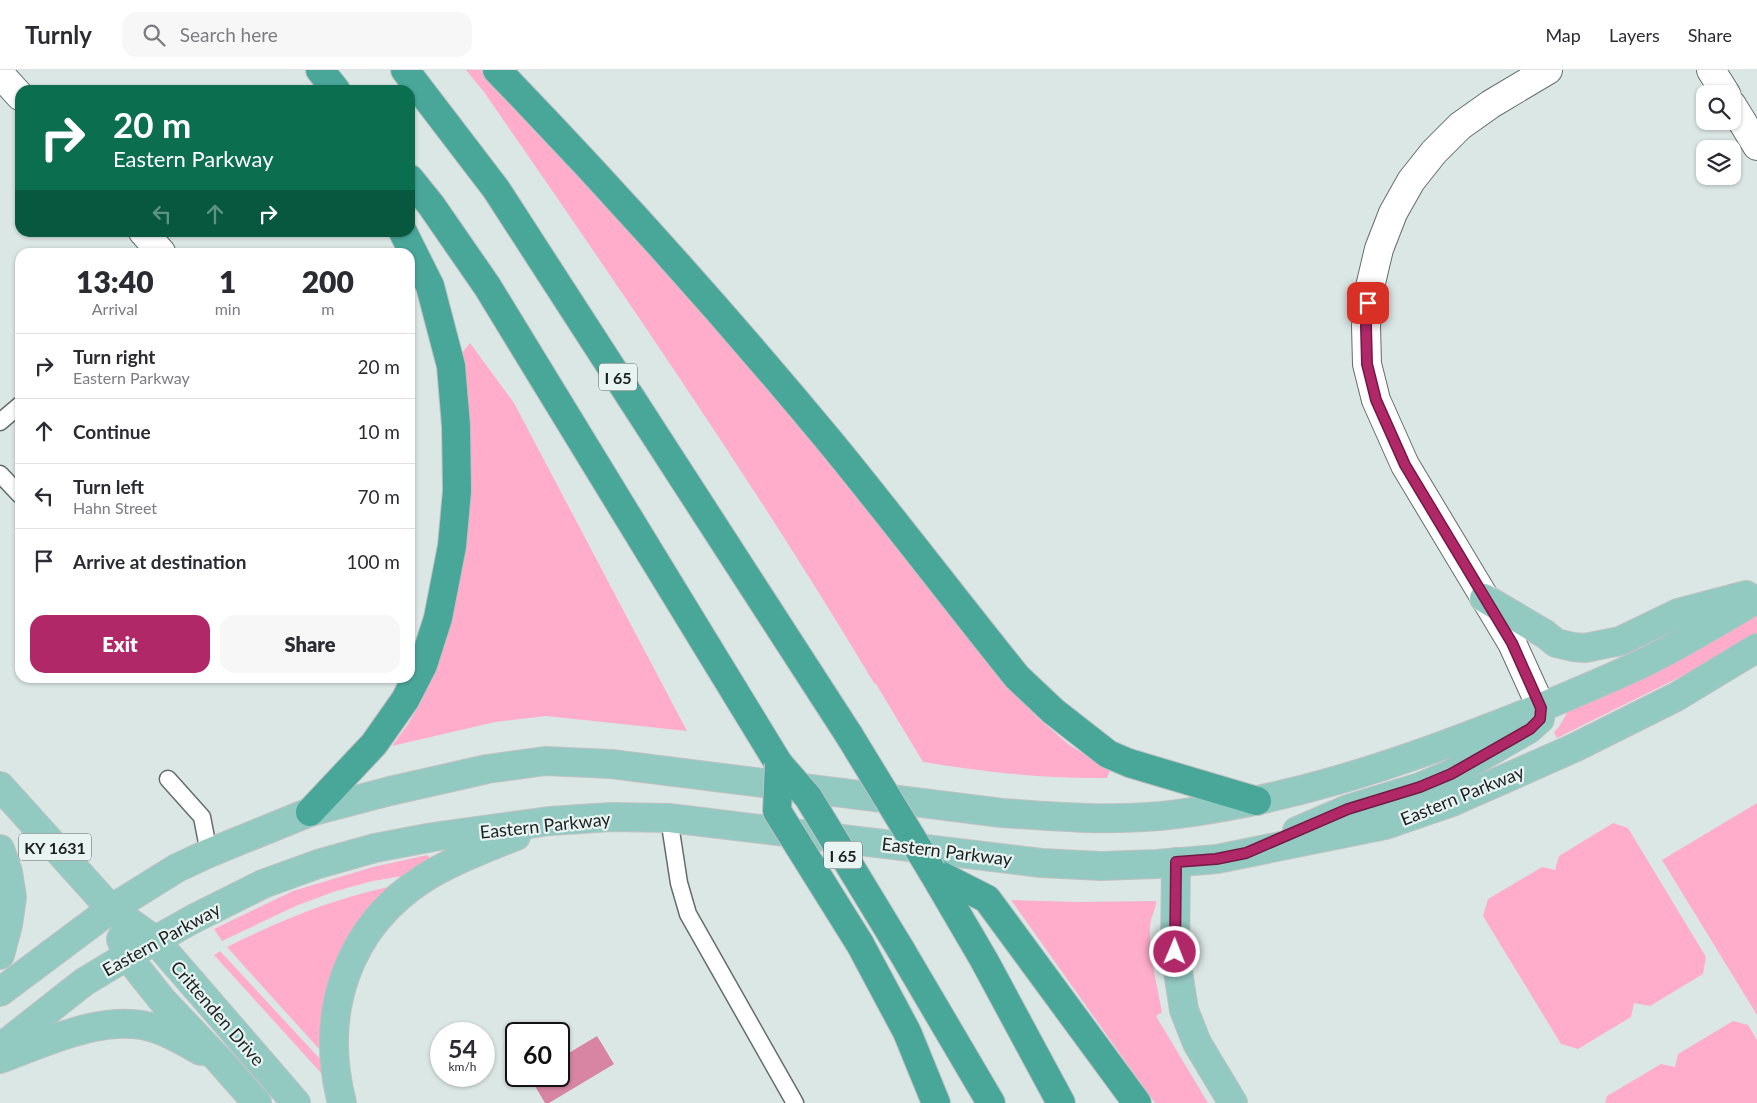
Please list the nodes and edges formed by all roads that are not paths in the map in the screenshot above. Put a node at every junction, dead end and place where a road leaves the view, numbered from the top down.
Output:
1 (316, 70) edge
2 (320, 70) edge
3 (405, 70) edge
4 (497, 70) edge
5 (1548, 70) edge
6 (1711, 70) edge
7 (0, 74) edge
8 (324, 85) edge
9 (332, 85) edge
10 (1720, 85) edge
11 (15, 90) edge
12 (1741, 120) edge
13 (1757, 146) edge
14 (415, 185) edge
15 (148, 237) edge
16 (157, 248) edge
17 (415, 255) edge
18 (15, 409) edge
19 (0, 422) edge
20 (0, 474) edge
21 (15, 490) edge
22 (1757, 592) edge
23 (1484, 598) junction
24 (1757, 599) edge
25 (1757, 648) edge
26 (415, 681) edge
27 (414, 683) edge
28 (1541, 708) junction
29 (779, 764) junction
30 (168, 779) dead end
31 (0, 786) edge
32 (1257, 801) junction
33 (310, 812) junction
34 (669, 818) junction
35 (550, 821) junction
36 (0, 849) edge
37 (209, 852) junction
38 (1246, 853) junction
39 (1176, 862) junction
40 (932, 871) junction
41 (111, 909) junction
42 (155, 940) junction
43 (0, 955) edge
44 (126, 956) junction
45 (0, 992) edge
46 (0, 1048) edge
47 (0, 1059) edge
48 (220, 1061) junction
49 (257, 1103) edge
50 (296, 1103) edge
51 (342, 1103) edge
52 (796, 1103) edge
53 (936, 1103) edge
54 (991, 1103) edge
55 (1061, 1103) edge
56 (1137, 1103) edge
57 (1233, 1103) edge

1 - 8 highway
2 - 9 highway
3 - 40 highway, I 65, bridge
4 - 32 highway
5 - 23 street
6 - 10 street
7 - 11 street
12 - 13 street
14 - 29 highway, I 65
15 - 16 street
17 - 26 highway
18 - 19 lane
20 - 21 lane
22 - 23 main road
23 - 28 street
24 - 28 main road
25 - 38 main road, Eastern Parkway
27 - 33 highway
28 - 32 main road
28 - 38 main road
29 - 53 highway, bridge
29 - 54 highway, I 65, bridge
30 - 37 lane
31 - 41 main road, Crittenden Drive / KY 1631
32 - 33 main road
33 - 37 main road
34 - 35 main road, Eastern Parkway
34 - 39 main road, Eastern Parkway
34 - 52 lane
35 - 42 main road, Eastern Parkway
35 - 51 main road
36 - 43 main road
37 - 41 main road
38 - 39 main road, Eastern Parkway
39 - 57 main road
40 - 55 highway, I 65
40 - 56 highway
41 - 42 main road, Crittenden Drive / KY 1631
41 - 44 main road, Crittenden Drive / KY 1631
41 - 45 main road
42 - 44 main road, Eastern Parkway
42 - 50 main road, Crittenden Drive
44 - 46 main road, Eastern Parkway
44 - 48 main road, Crittenden Drive
47 - 48 main road
48 - 49 main road, Crittenden Drive

